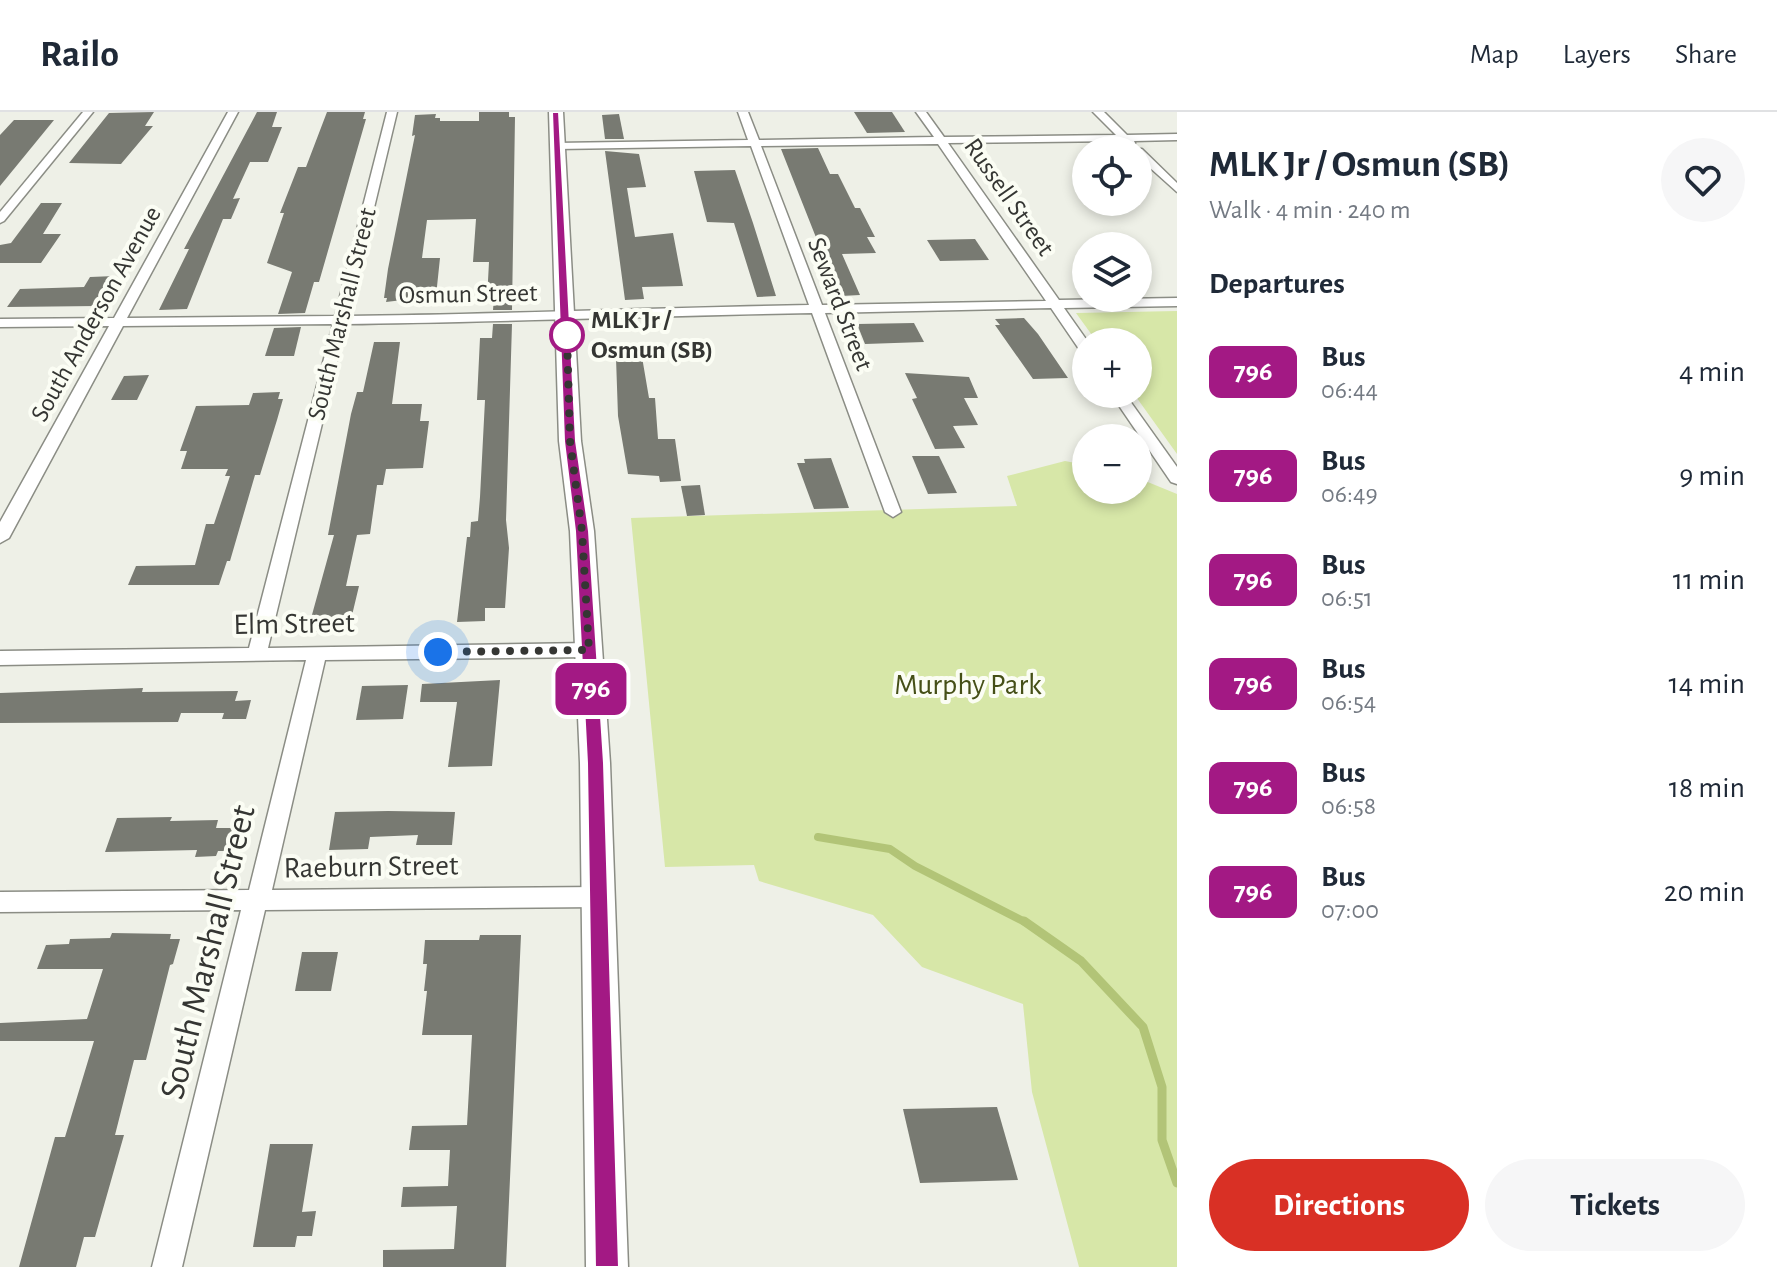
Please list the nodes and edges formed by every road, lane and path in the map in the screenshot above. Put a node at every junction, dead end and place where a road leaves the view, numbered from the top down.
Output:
1 (88, 112) edge
2 (233, 112) edge
3 (392, 112) edge
4 (556, 112) edge
5 (743, 112) edge
6 (921, 112) edge
7 (1098, 112) edge
8 (1123, 136) edge
9 (1152, 137) edge
10 (1177, 137) edge
11 (1072, 139) edge
12 (941, 140) junction
13 (754, 143) junction
14 (557, 146) junction
15 (1152, 164) edge
16 (1177, 189) edge
17 (0, 219) edge
18 (1177, 302) edge
19 (1055, 305) junction
20 (817, 309) junction
21 (566, 315) junction
22 (341, 320) junction
23 (120, 322) junction
24 (0, 323) edge
25 (1072, 329) edge
26 (1128, 408) edge
27 (1177, 479) edge
28 (893, 512) dead end
29 (0, 538) edge
30 (589, 650) junction
31 (317, 654) junction
32 (257, 655) junction
33 (0, 658) edge
34 (600, 897) junction
35 (257, 900) junction
36 (0, 902) edge
37 (167, 1267) edge
38 (607, 1267) edge

1 - 17 street
2 - 23 street, South Anderson Avenue
3 - 22 street, South Marshall Street
4 - 14 main road
5 - 13 street, Seward Street
6 - 12 street, Russell Street
7 - 8 street
9 - 10 street
11 - 12 street
12 - 13 street
12 - 19 street, Russell Street
13 - 14 street
13 - 20 street, Seward Street
14 - 21 main road
15 - 16 street
18 - 19 street, Osmun Street
19 - 20 street, Osmun Street
19 - 25 street, Russell Street
20 - 21 street, Osmun Street
20 - 28 street, Seward Street
21 - 22 street, Osmun Street
21 - 30 main road
22 - 23 street, Osmun Street
22 - 32 street, South Marshall Street
23 - 24 street, Osmun Street
23 - 29 street, South Anderson Avenue
26 - 27 street
30 - 31 street, Elm Street
30 - 34 main road
31 - 32 street, Elm Street
31 - 35 street, South Marshall Street
32 - 33 street, Elm Street
34 - 35 street, Raeburn Street
34 - 38 main road
35 - 36 street, Raeburn Street
35 - 37 street, South Marshall Street

